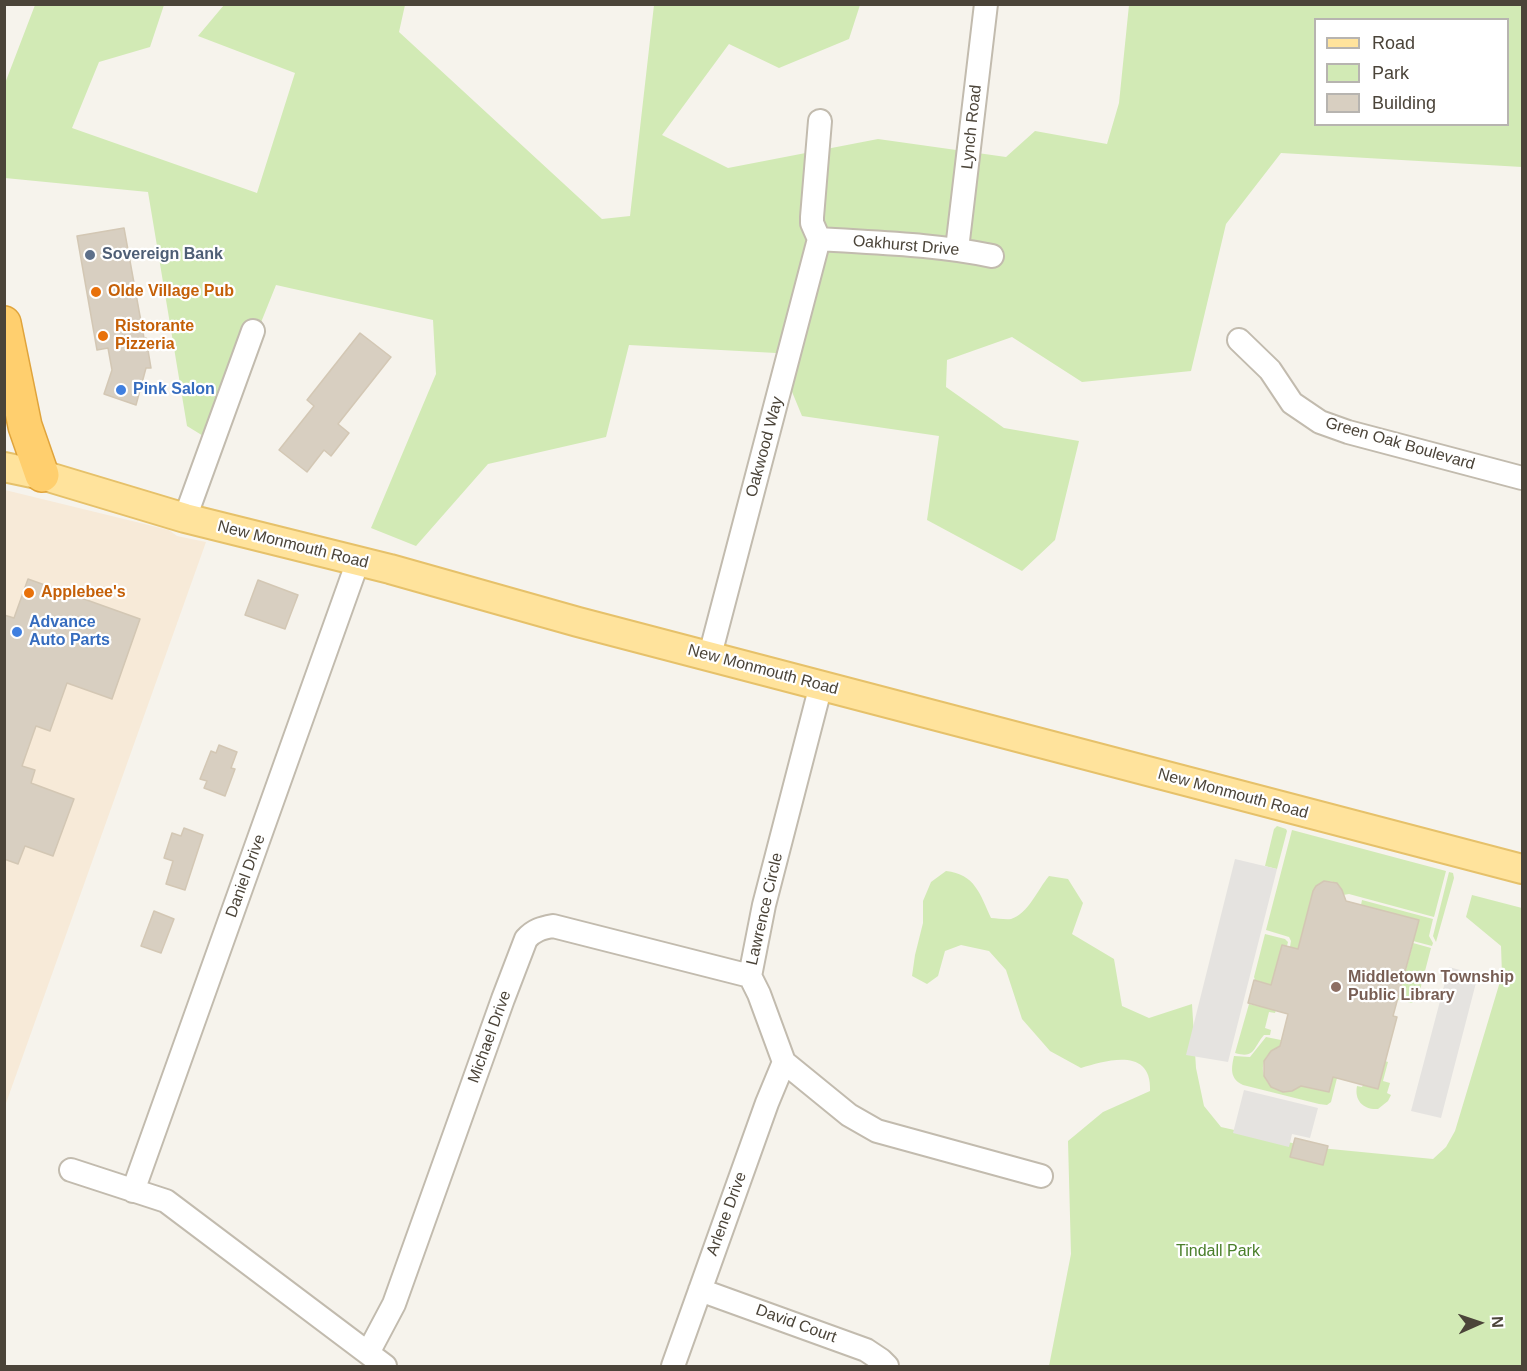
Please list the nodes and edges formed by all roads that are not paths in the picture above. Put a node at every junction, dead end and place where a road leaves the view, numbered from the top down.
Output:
1 (986, 4) edge
2 (820, 121) dead end
3 (819, 239) junction
4 (957, 249) junction
5 (992, 256) dead end
6 (4, 323) edge
7 (253, 331) dead end
8 (1239, 340) dead end
9 (4, 467) edge
10 (42, 475) junction
11 (1522, 478) edge
12 (185, 518) junction
13 (358, 561) junction
14 (710, 656) junction
15 (821, 685) junction
16 (1522, 869) edge
17 (750, 976) junction
18 (784, 1062) junction
19 (71, 1170) dead end
20 (1041, 1176) dead end
21 (133, 1191) junction
22 (700, 1290) junction
23 (377, 1360) edge
24 (673, 1366) edge
25 (887, 1366) edge

1 - 4 street, Lynch Road
2 - 3 street
3 - 4 street, Oakhurst Drive
3 - 14 street, Oakwood Way
4 - 5 street, Oakhurst Drive
6 - 10 highway
7 - 12 street
8 - 11 street, Green Oak Boulevard
9 - 10 main road, New Monmouth Road
10 - 12 main road, New Monmouth Road
12 - 13 main road, New Monmouth Road
13 - 14 main road, New Monmouth Road
13 - 21 street, Daniel Drive
14 - 15 main road, New Monmouth Road
15 - 16 main road, New Monmouth Road
15 - 17 street, Lawrence Circle
17 - 18 street, Lawrence Circle
17 - 23 street, Michael Drive
18 - 20 street
18 - 22 street, Arlene Drive
19 - 21 street
21 - 23 street
22 - 24 street, Arlene Drive
22 - 25 street, David Court

